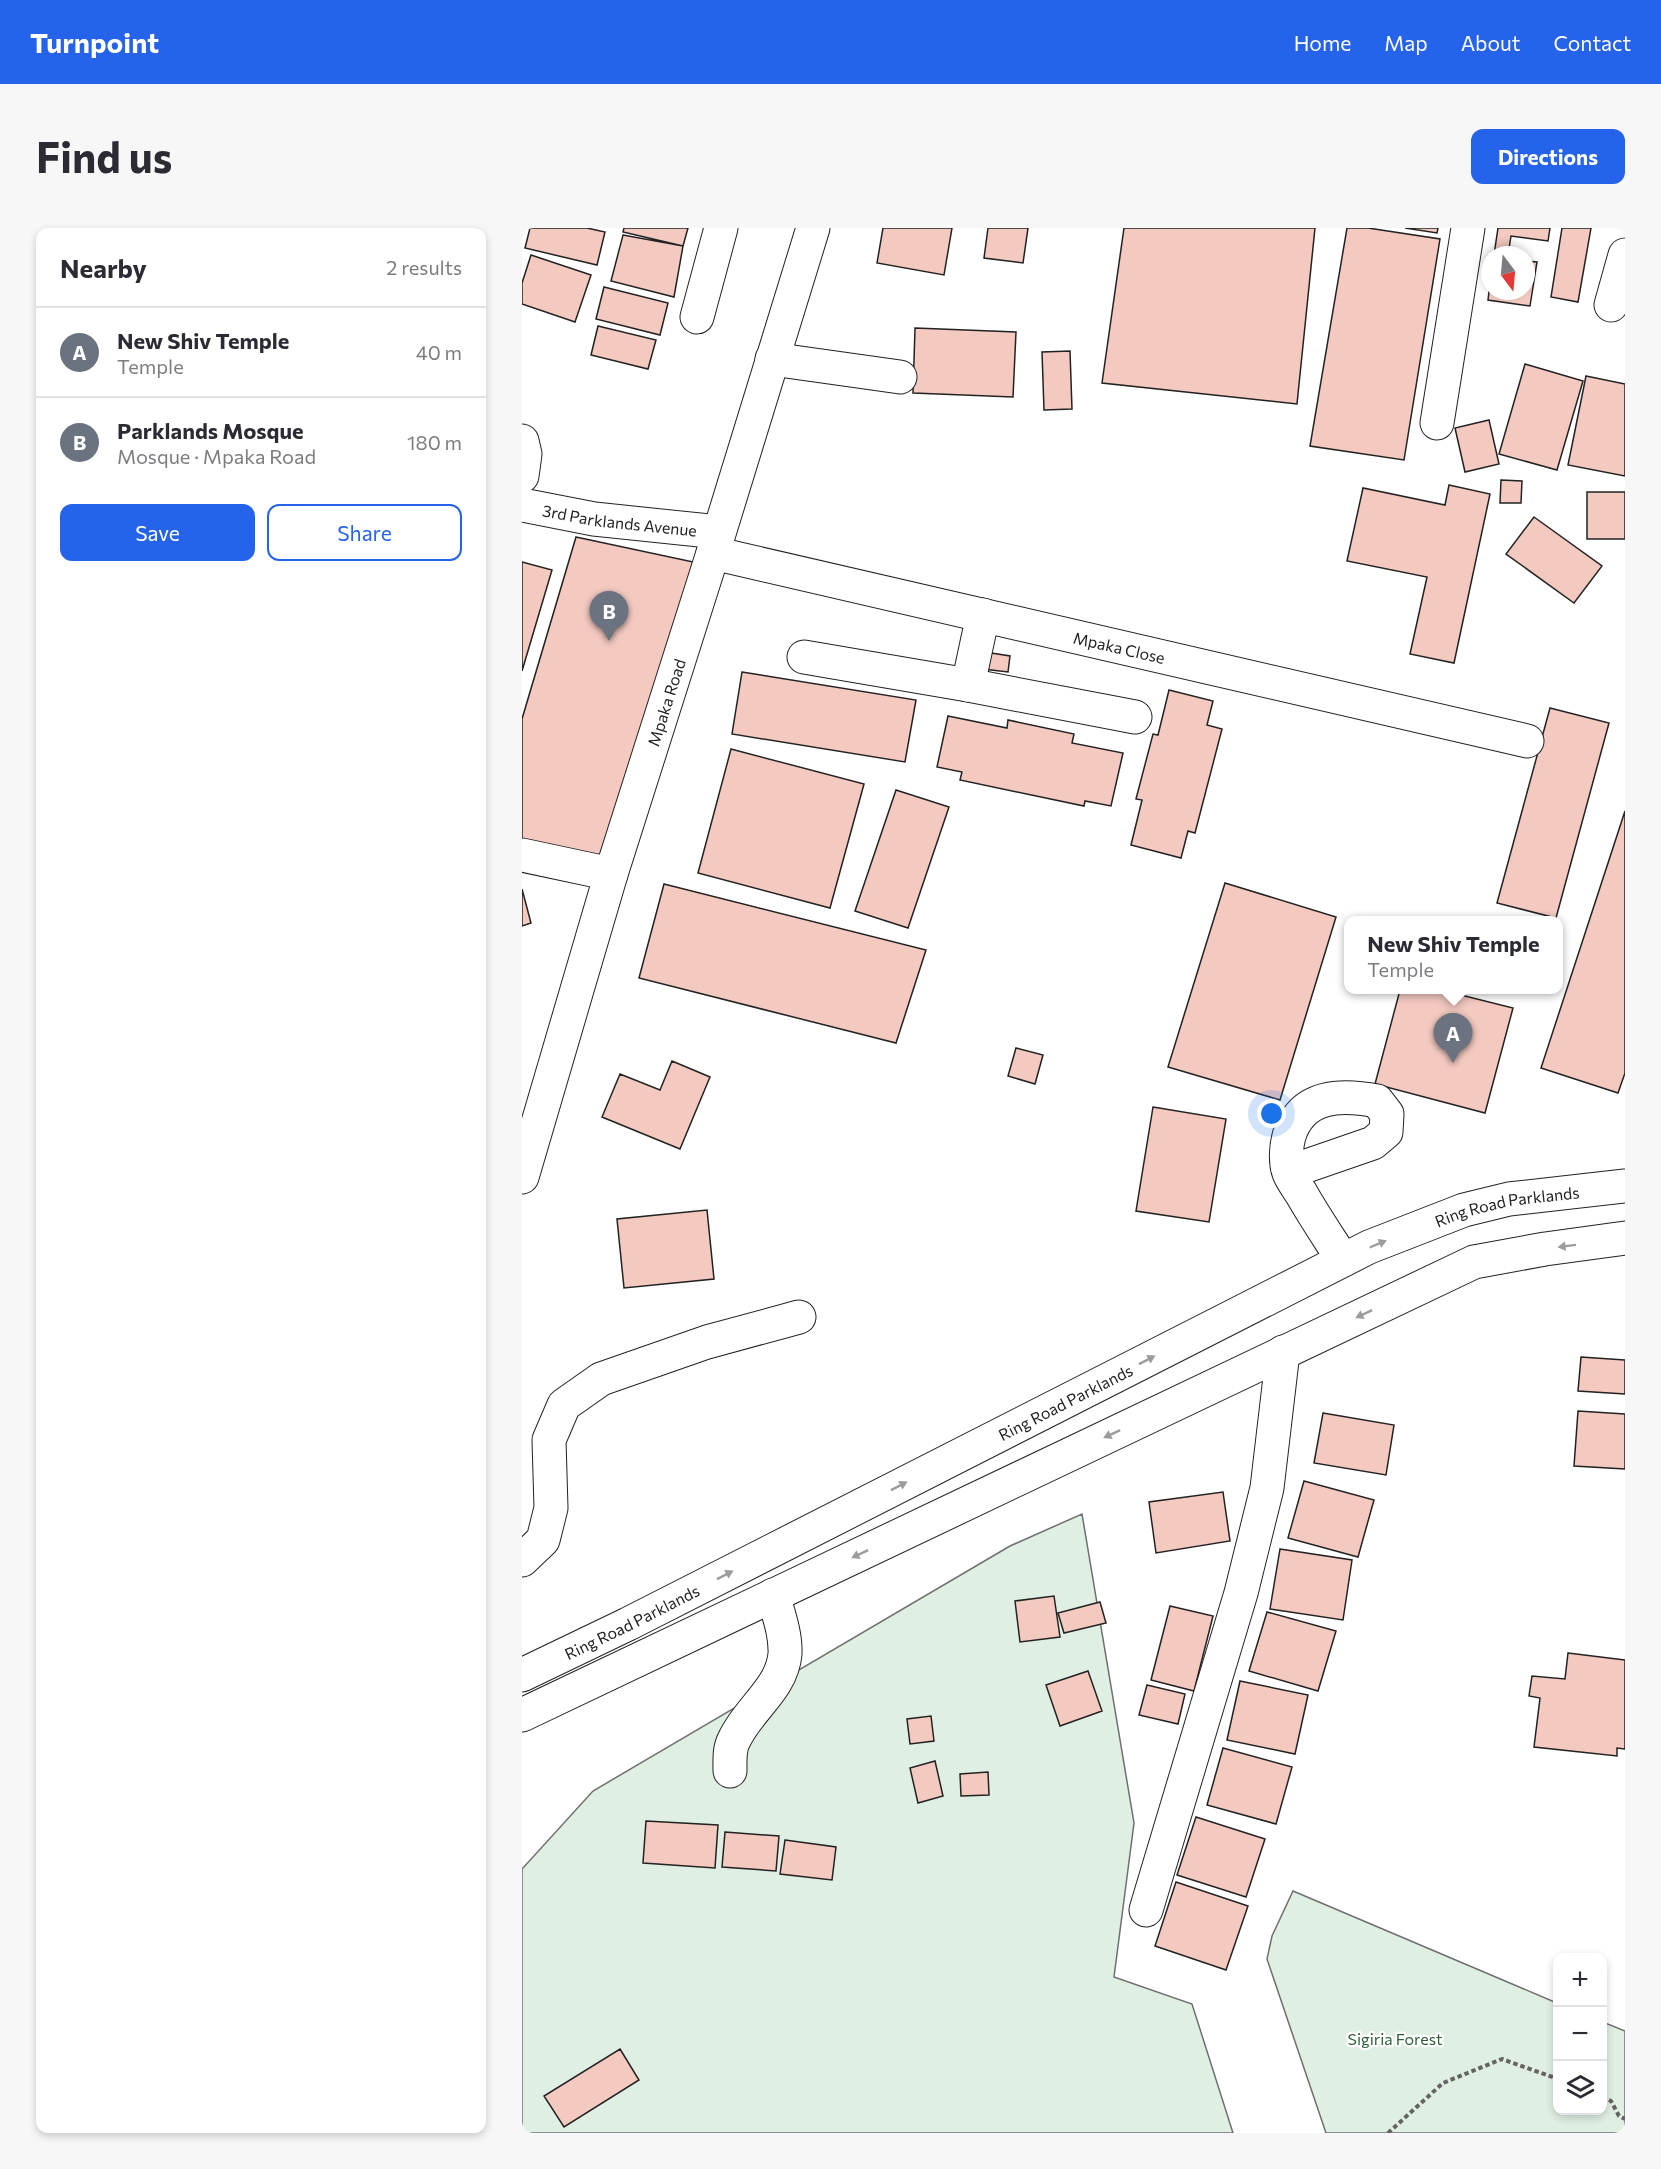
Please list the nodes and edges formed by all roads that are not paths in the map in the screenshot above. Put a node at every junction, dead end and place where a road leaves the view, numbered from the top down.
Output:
1 (721, 228) edge
2 (813, 228) edge
3 (1468, 228) edge
4 (1625, 255) edge
5 (1611, 305) dead end
6 (697, 317) dead end
7 (772, 359) junction
8 (900, 377) dead end
9 (1437, 423) dead end
10 (522, 441) edge
11 (522, 476) edge
12 (522, 505) edge
13 (716, 543) junction
14 (983, 615) junction
15 (804, 657) dead end
16 (968, 685) junction
17 (1135, 717) dead end
18 (1527, 741) dead end
19 (522, 855) edge
20 (611, 874) junction
21 (530, 1124) edge
22 (1289, 1172) dead end
23 (522, 1177) edge
24 (1625, 1186) edge
25 (1625, 1238) edge
26 (1343, 1260) junction
27 (799, 1317) dead end
28 (1283, 1352) junction
29 (522, 1560) edge
30 (773, 1595) junction
31 (522, 1675) edge
32 (522, 1714) edge
33 (730, 1771) dead end
34 (1146, 1910) dead end

1 - 6 street
2 - 7 street, Mpaka Road
3 - 9 street
4 - 5 street
7 - 8 street
7 - 13 street, Mpaka Road
10 - 11 street
12 - 13 street, 3rd Parklands Avenue
13 - 14 street, Mpaka Close
13 - 20 street, Mpaka Road
14 - 16 street
14 - 18 street, Mpaka Close
15 - 16 street
16 - 17 street
19 - 20 street
20 - 21 street, Mpaka Road
21 - 23 street, Mpaka Road
22 - 26 street
26 -> 24 street, Ring Road Parklands
25 -> 28 street
31 -> 26 street, Ring Road Parklands
27 - 29 street
28 -> 30 street
28 - 34 street
30 - 32 street
30 - 33 street

